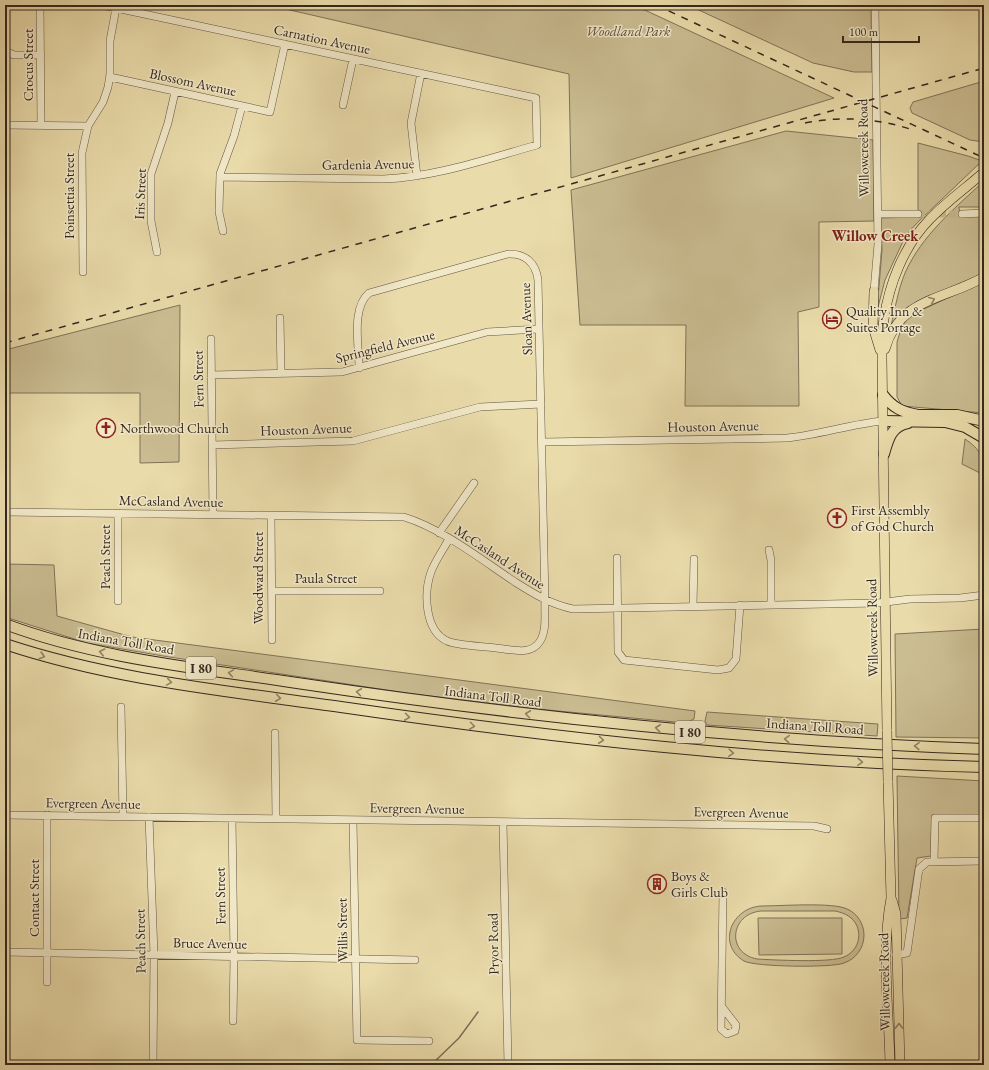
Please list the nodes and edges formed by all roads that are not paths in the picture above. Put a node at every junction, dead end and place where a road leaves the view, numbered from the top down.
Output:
1 (40, 5) edge
2 (102, 5) edge
3 (875, 5) edge
4 (116, 8) junction
5 (285, 44) junction
6 (5, 51) edge
7 (41, 55) junction
8 (353, 59) junction
9 (421, 73) junction
10 (110, 78) junction
11 (175, 92) junction
12 (343, 105) dead end
13 (242, 106) junction
14 (5, 125) edge
15 (41, 125) junction
16 (88, 126) junction
17 (537, 146) joint
18 (983, 173) edge
19 (417, 176) junction
20 (220, 177) junction
21 (984, 213) edge
22 (878, 214) junction
23 (918, 214) tunnel mouth
24 (962, 214) tunnel mouth
25 (223, 231) dead end
26 (157, 252) dead end
27 (83, 272) dead end
28 (984, 277) edge
29 (874, 291) joint
30 (280, 318) dead end
31 (539, 329) junction
32 (211, 339) dead end
33 (882, 358) junction
34 (359, 368) junction
35 (281, 374) junction
36 (211, 375) junction
37 (883, 395) junction
38 (541, 404) junction
39 (917, 418) junction
40 (883, 421) junction
41 (984, 421) edge
42 (965, 427) junction
43 (984, 433) edge
44 (984, 438) edge
45 (542, 442) junction
46 (212, 445) junction
47 (884, 454) junction
48 (474, 483) dead end
49 (5, 512) edge
50 (118, 513) junction
51 (213, 515) junction
52 (271, 515) junction
53 (439, 533) junction
54 (449, 539) junction
55 (769, 550) dead end
56 (617, 558) dead end
57 (694, 559) dead end
58 (272, 591) junction
59 (380, 591) dead end
60 (984, 595) edge
61 (118, 601) dead end
62 (544, 601) junction
63 (886, 603) junction
64 (771, 604) junction
65 (740, 605) junction
66 (693, 607) junction
67 (617, 609) junction
68 (6, 625) edge
69 (272, 640) dead end
70 (5, 644) edge
71 (121, 707) dead end
72 (275, 733) dead end
73 (984, 743) edge
74 (939, 747) junction
75 (984, 749) edge
76 (984, 768) edge
77 (5, 814) edge
78 (46, 815) junction
79 (123, 816) junction
80 (149, 817) junction
81 (232, 818) junction
82 (984, 818) edge
83 (276, 819) junction
84 (353, 820) junction
85 (504, 822) junction
86 (827, 829) dead end
87 (934, 861) junction
88 (984, 861) edge
89 (723, 892) dead end
90 (892, 898) junction
91 (5, 952) edge
92 (47, 953) junction
93 (154, 955) junction
94 (896, 955) junction
95 (234, 957) junction
96 (355, 959) junction
97 (415, 960) dead end
98 (47, 982) dead end
99 (722, 1007) dead end
100 (233, 1021) dead end
101 (428, 1041) dead end
102 (153, 1065) edge
103 (508, 1065) edge
104 (890, 1065) edge
105 (900, 1065) edge

1 - 7 street, Crocus Street
2 - 4 street, Carnation Avenue
3 - 22 street, Willowcreek Road
4 - 5 street, Carnation Avenue
4 - 10 street, Poinsettia Street
5 - 8 street, Carnation Avenue
5 - 13 street, Blossom Avenue
6 - 7 street
7 - 15 street, Crocus Street
8 - 9 street, Carnation Avenue
8 - 12 street
9 - 17 street, Carnation Avenue
9 - 19 street
10 - 11 street, Blossom Avenue
10 - 16 street, Poinsettia Street
11 - 13 street, Blossom Avenue
11 - 26 street, Iris Street
13 - 20 street
14 - 15 street
15 - 16 street
16 - 27 street, Poinsettia Street
17 - 19 street, Gardenia Avenue
18 - 33 main road
19 - 20 street, Gardenia Avenue
20 - 25 street
21 - 24 street
22 - 23 street
22 - 29 street, Willowcreek Road
33 -> 28 main road
29 - 33 main road
30 - 35 street
31 - 34 street, Springfield Avenue
31 - 34 street, Sloan Avenue
31 - 38 street, Sloan Avenue
32 - 36 street, Fern Street
33 - 37 main road, Willowcreek Road
34 - 35 street, Springfield Avenue
35 - 36 street, Springfield Avenue
36 - 46 street, Fern Street
37 - 39 highway
37 - 40 main road, Willowcreek Road
38 - 45 street, Sloan Avenue
38 - 46 street, Houston Avenue
39 - 40 highway
39 - 41 highway
39 - 42 highway
39 - 47 highway
40 - 45 street, Houston Avenue
40 - 47 main road, Willowcreek Road
42 - 43 highway
42 - 44 highway
45 - 62 street, Sloan Avenue
46 - 51 street, Fern Street
47 - 63 main road, Willowcreek Road
48 - 53 street
49 - 50 street, McCasland Avenue
50 - 51 street, McCasland Avenue
50 - 61 street, Peach Street
51 - 52 street, McCasland Avenue
52 - 53 street, McCasland Avenue
52 - 58 street, Woodward Street
53 - 54 street, McCasland Avenue
54 - 62 street, McCasland Avenue
54 - 62 street, Sloan Avenue
55 - 64 street
56 - 67 street
57 - 66 street
58 - 59 street, Paula Street
58 - 69 street, Woodward Street
60 - 63 street, McCasland Avenue
62 - 67 street, McCasland Avenue
63 - 64 street, McCasland Avenue
63 - 90 main road, Willowcreek Road, bridge
64 - 65 street, McCasland Avenue
65 - 66 street, McCasland Avenue
65 - 67 street
66 - 67 street, McCasland Avenue
74 -> 68 highway, Indiana Toll Road / I 80
70 -> 76 highway, I 80
71 - 79 street
72 - 83 street
73 - 74 highway
74 - 75 highway, Indiana Toll Road / I 80
77 - 78 street, Evergreen Avenue
78 - 79 street, Evergreen Avenue
78 - 92 street, Contact Street
79 - 80 street, Evergreen Avenue
80 - 81 street, Evergreen Avenue
80 - 93 street, Peach Street
81 - 83 street, Evergreen Avenue
81 - 95 street, Fern Street
82 - 87 street
83 - 84 street, Evergreen Avenue
84 - 85 street, Evergreen Avenue
84 - 96 street, Willis Street
85 - 86 street, Evergreen Avenue
85 - 103 street, Pryor Road
87 - 88 street
87 - 94 street
89 - 99 street
90 - 94 main road, Willowcreek Road
90 - 104 main road, Willowcreek Road
91 - 92 street, Bruce Avenue
92 - 93 street, Bruce Avenue
92 - 98 street, Contact Street
93 - 95 street, Bruce Avenue
93 - 102 street, Peach Street
105 -> 94 main road, Willowcreek Road
95 - 96 street, Bruce Avenue
95 - 100 street, Fern Street
96 - 97 street, Bruce Avenue
96 - 101 street, Willis Street

